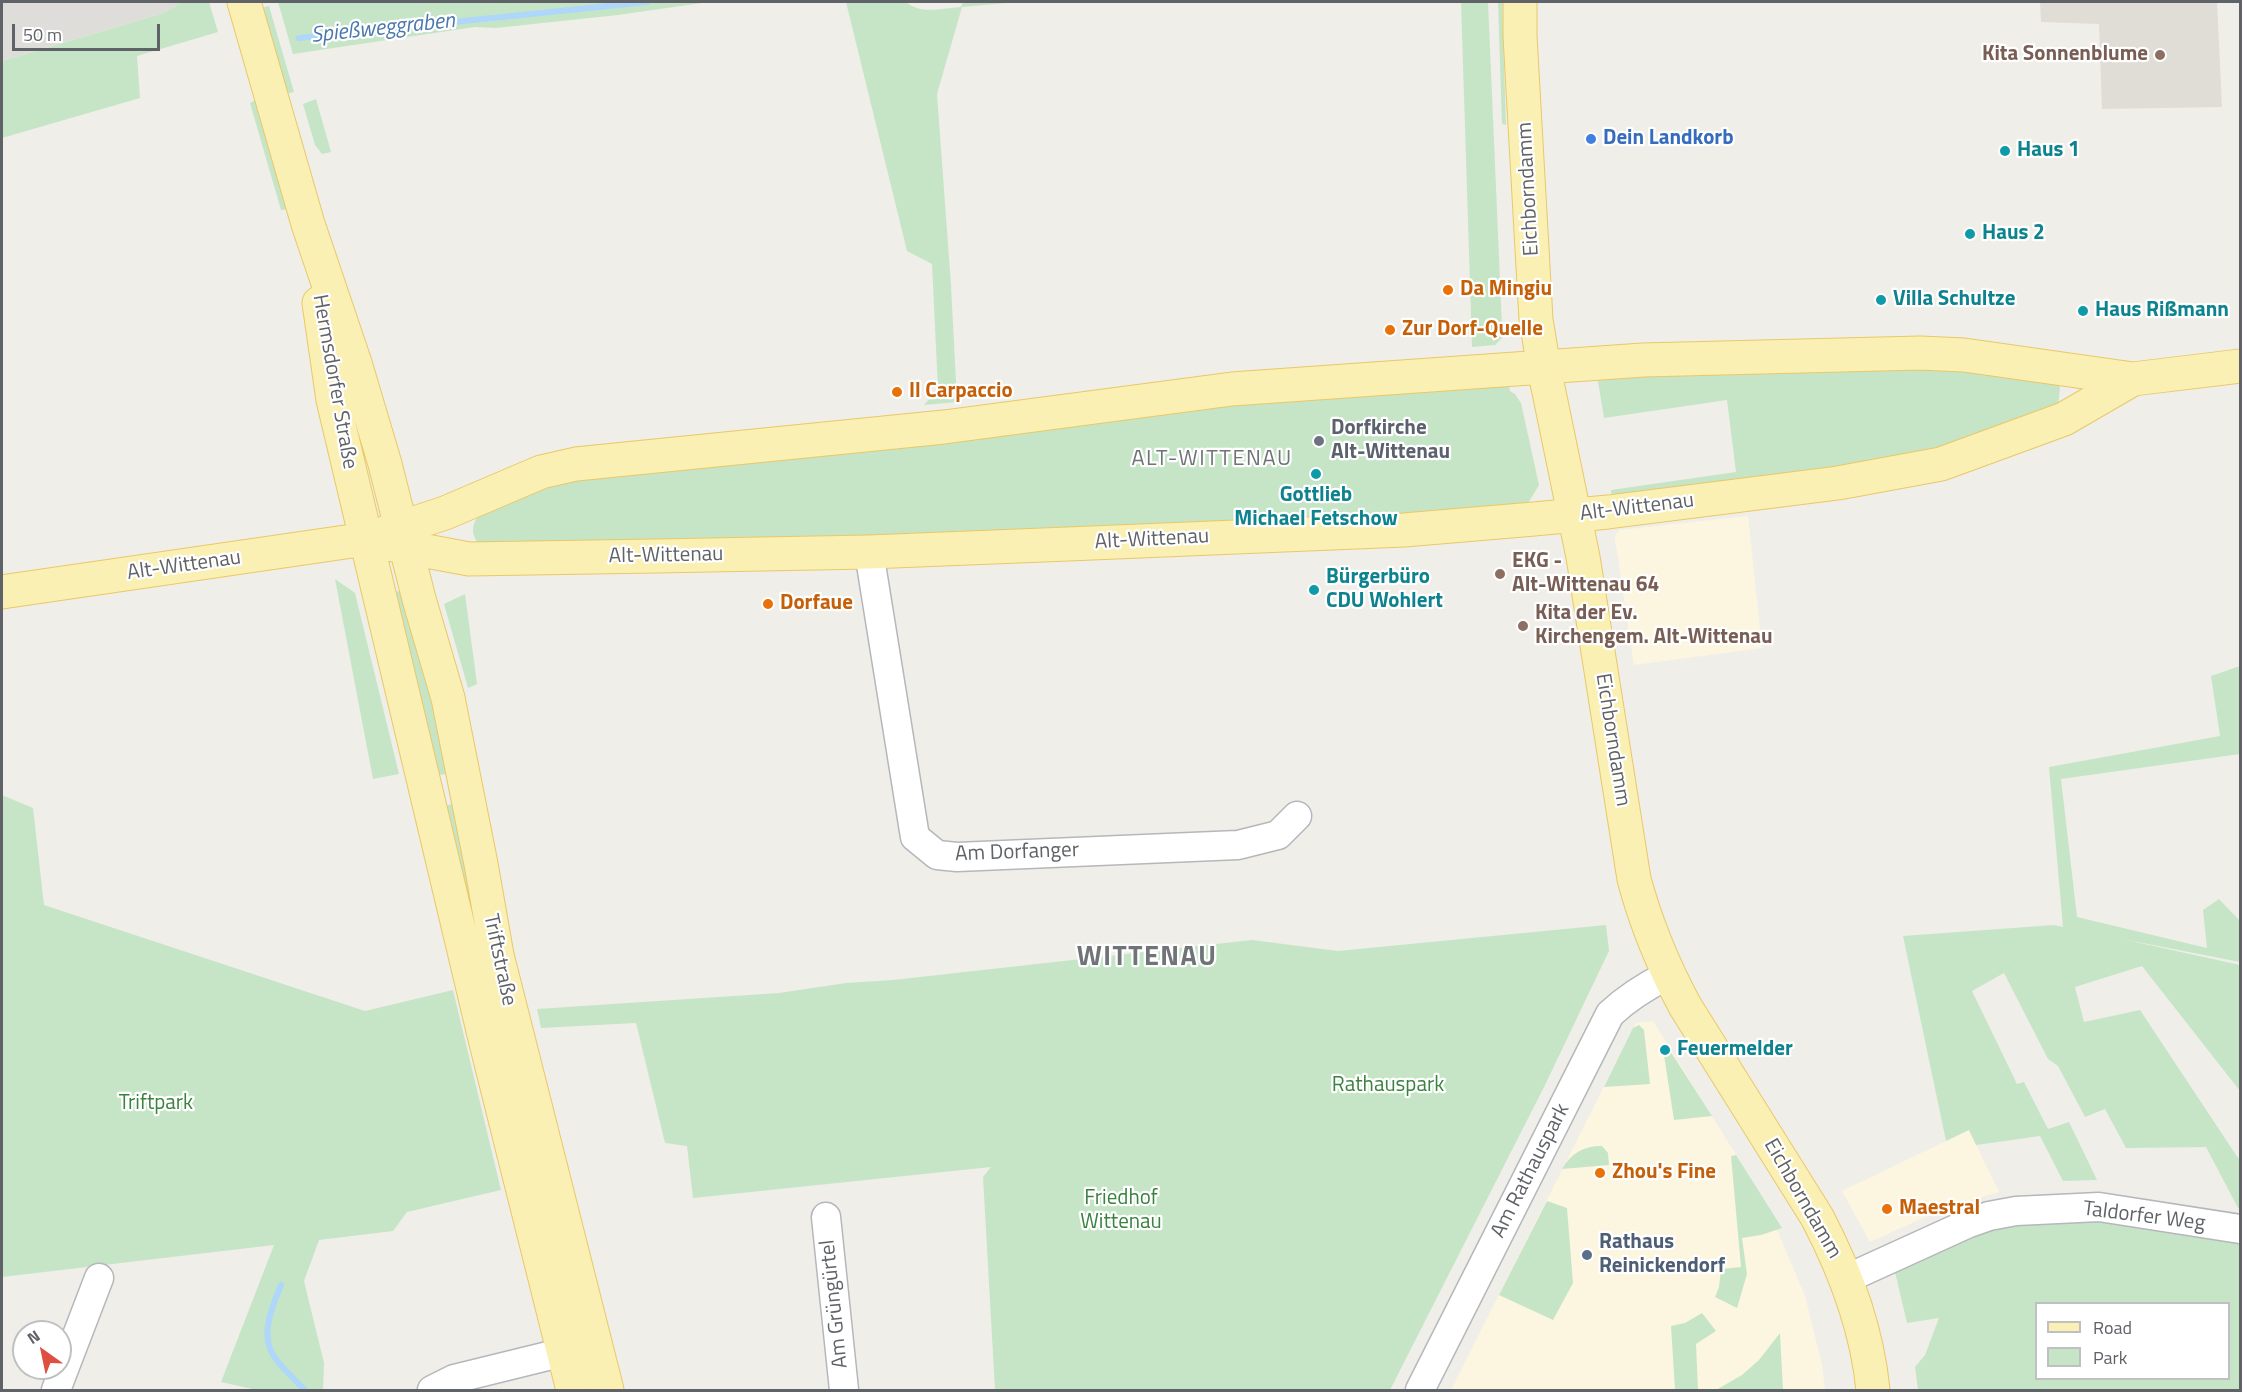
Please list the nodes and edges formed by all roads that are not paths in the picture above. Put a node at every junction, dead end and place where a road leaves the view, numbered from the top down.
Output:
1 (244, 2) edge
2 (1520, 2) edge
3 (308, 224) junction
4 (2241, 366) edge
5 (1544, 368) junction
6 (2133, 379) junction
7 (465, 504) junction
8 (1574, 515) junction
9 (405, 537) junction
10 (366, 539) junction
11 (869, 552) junction
12 (470, 559) junction
13 (2, 592) edge
14 (466, 786) junction
15 (426, 794) junction
16 (1297, 816) dead end
17 (482, 959) junction
18 (1668, 975) junction
19 (826, 1217) dead end
20 (2241, 1229) edge
21 (99, 1278) dead end
22 (1846, 1279) junction
23 (564, 1352) junction
24 (56, 1390) edge
25 (432, 1390) edge
26 (573, 1390) edge
27 (607, 1390) edge
28 (844, 1390) edge
29 (1420, 1390) edge
30 (1873, 1390) edge

1 - 3 main road, Hermsdorfer Straße
2 - 5 main road, Eichborndamm
3 - 9 main road, Hermsdorfer Straße
3 - 10 main road, Hermsdorfer Straße
4 - 6 main road, Alt-Wittenau
5 - 6 main road, Alt-Wittenau
5 - 7 main road, Alt-Wittenau
5 - 8 main road, Eichborndamm
6 - 8 main road, Alt-Wittenau
7 - 9 main road, Alt-Wittenau
7 - 12 main road
8 - 11 main road, Alt-Wittenau
8 - 18 main road, Eichborndamm
9 - 10 main road, Alt-Wittenau
9 - 12 main road, Alt-Wittenau
9 - 14 main road, Triftstraße
10 - 13 main road, Alt-Wittenau
10 - 15 main road, Triftstraße
11 - 12 main road, Alt-Wittenau
11 - 16 street, Am Dorfanger
14 - 15 main road
14 - 17 main road, Triftstraße
15 - 17 main road, Triftstraße
17 - 23 main road, Triftstraße
17 - 27 main road, Triftstraße
18 - 22 main road, Eichborndamm
18 - 29 street, Am Rathauspark
19 - 28 street, Am Grüngürtel
20 - 22 street, Taldorfer Weg
21 - 24 street
22 - 30 main road, Eichborndamm
23 - 25 street
23 - 26 main road, Triftstraße

